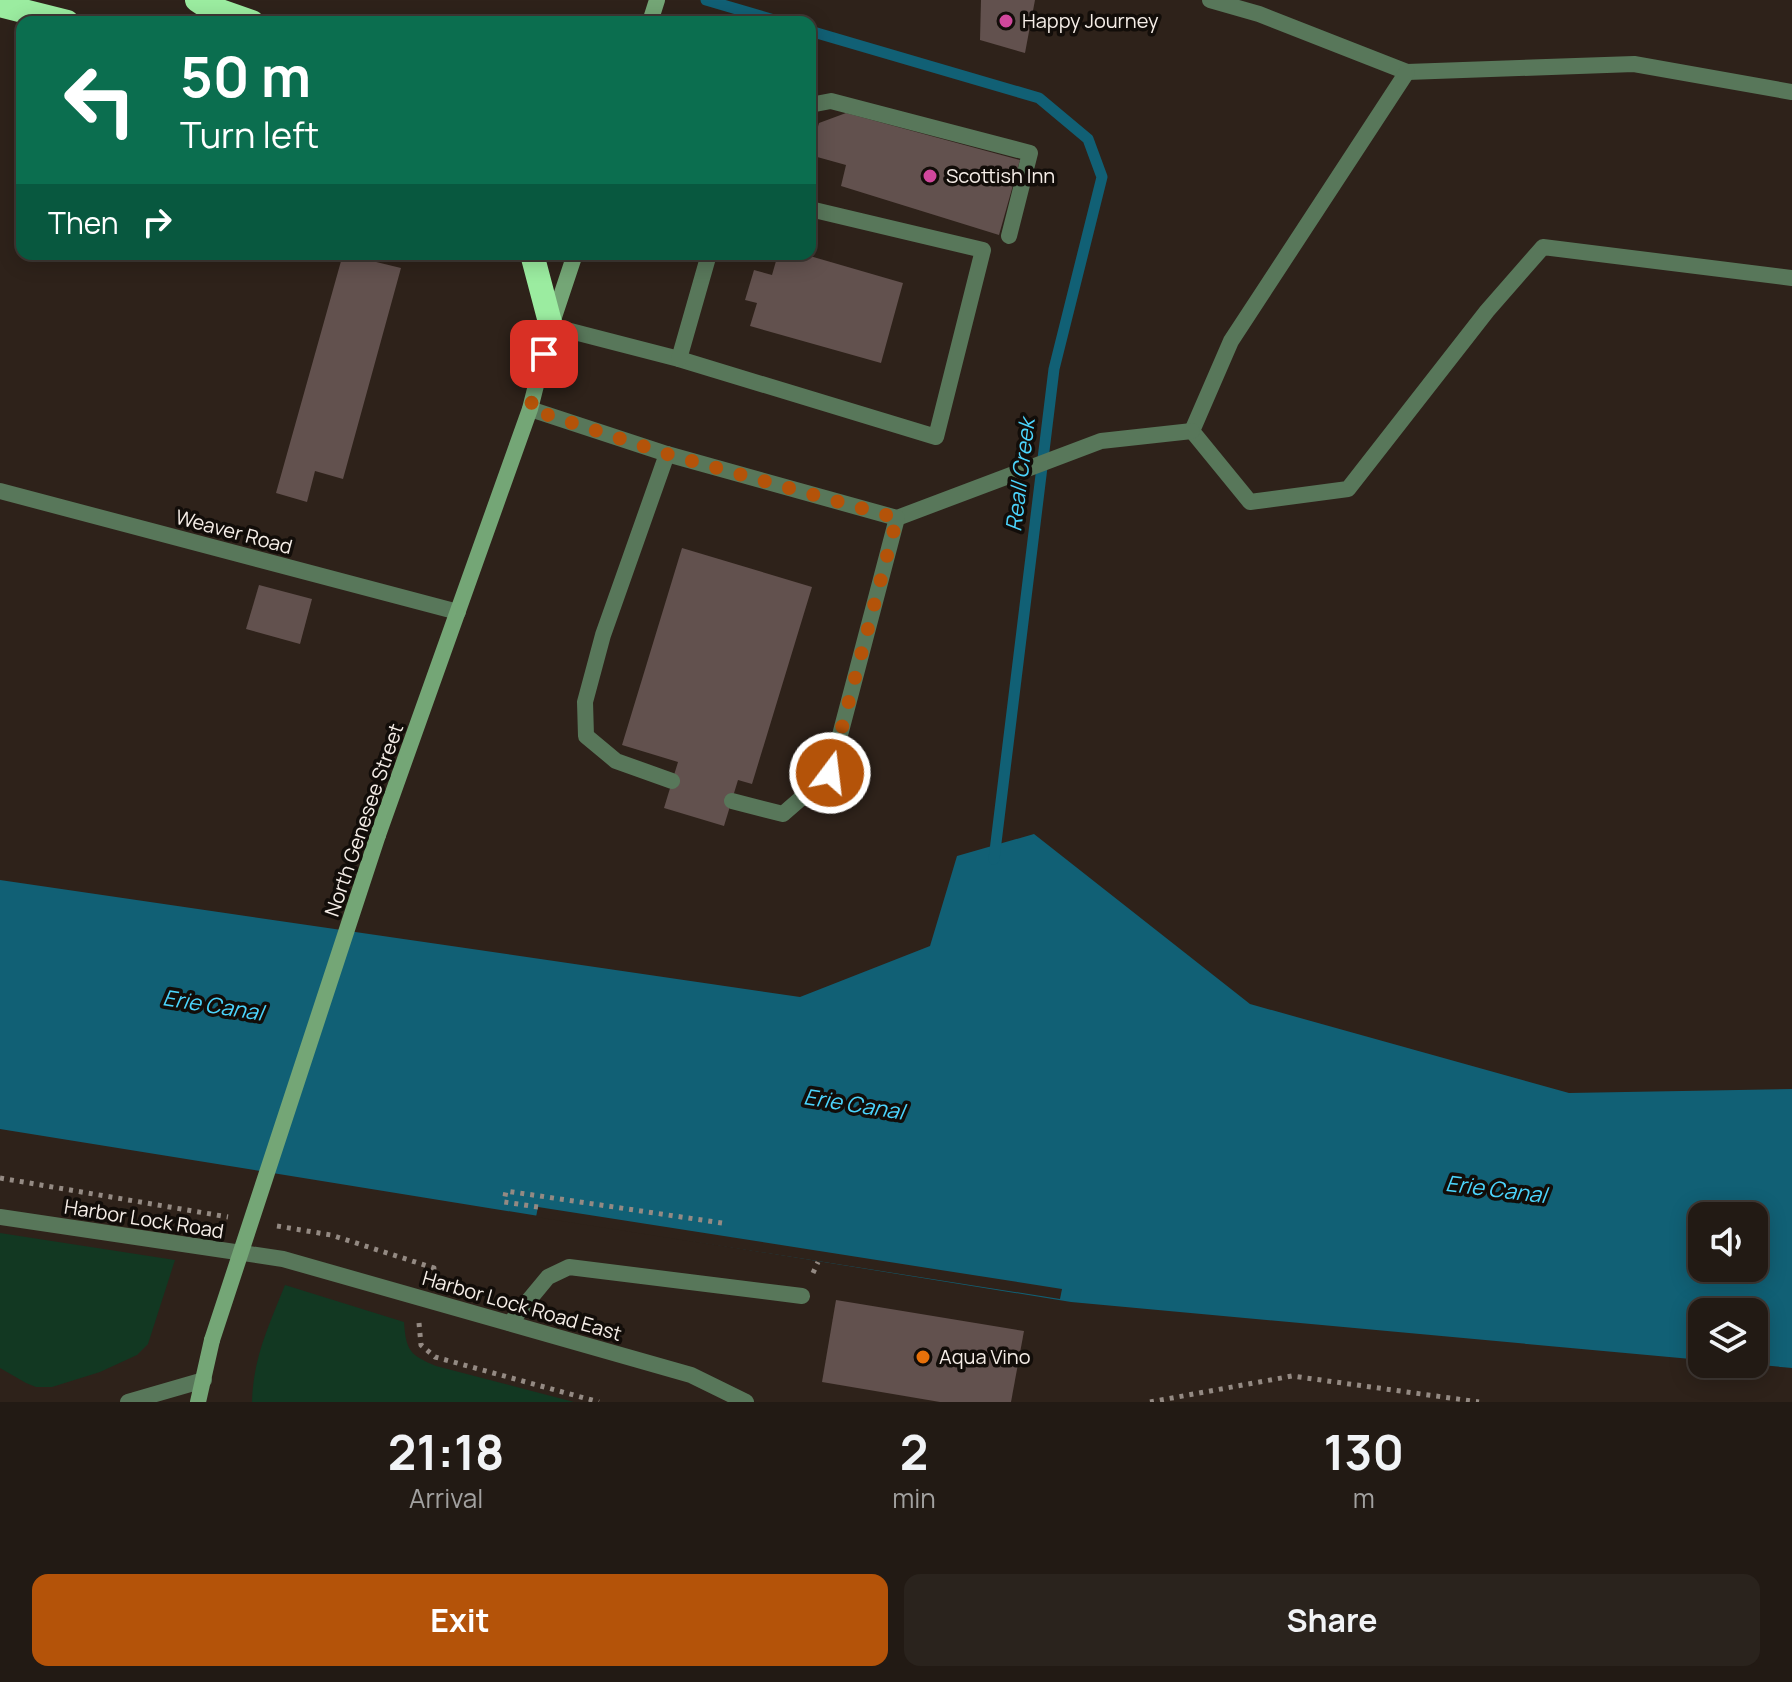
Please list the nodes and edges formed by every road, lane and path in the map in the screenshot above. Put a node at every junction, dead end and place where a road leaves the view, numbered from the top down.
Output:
1 (197, 0) edge
2 (1210, 0) edge
3 (0, 5) edge
4 (43, 16) edge
5 (235, 16) edge
6 (1407, 72) junction
7 (1792, 92) edge
8 (816, 104) edge
9 (816, 210) edge
10 (1009, 236) dead end
11 (534, 260) edge
12 (573, 260) edge
13 (707, 260) edge
14 (1792, 278) edge
15 (551, 326) junction
16 (679, 359) junction
17 (530, 409) junction
18 (1192, 431) junction
19 (667, 454) junction
20 (0, 491) edge
21 (897, 518) junction
22 (458, 612) junction
23 (672, 781) dead end
24 (732, 801) dead end
25 (538, 1207) dead end
26 (0, 1217) edge
27 (722, 1223) dead end
28 (283, 1259) joint
29 (802, 1296) dead end
30 (510, 1323) junction
31 (418, 1329) dead end
32 (204, 1380) junction
33 (128, 1402) edge
34 (198, 1402) edge
35 (599, 1402) edge
36 (746, 1402) edge
37 (1150, 1402) edge
38 (1479, 1402) edge

1 - 5 highway
2 - 6 street
3 - 4 highway
6 - 7 street
6 - 18 street
8 - 10 street
9 - 16 street
11 - 15 highway
12 - 15 main road, North Genesee Street
13 - 16 street
14 - 18 street
15 - 16 street
15 - 17 main road, North Genesee Street
17 - 19 street
17 - 22 main road, North Genesee Street
18 - 21 street
19 - 21 street
19 - 23 street
20 - 22 street, Weaver Road
21 - 24 street
22 - 32 main road, North Genesee Street, bridge
25 - 27 path
26 - 28 street, Harbor Lock Road
28 - 30 street, Harbor Lock Road East
29 - 30 street
30 - 36 street, Harbor Lock Road East
31 - 35 path
32 - 33 street
32 - 34 main road, North Genesee Street
37 - 38 path

